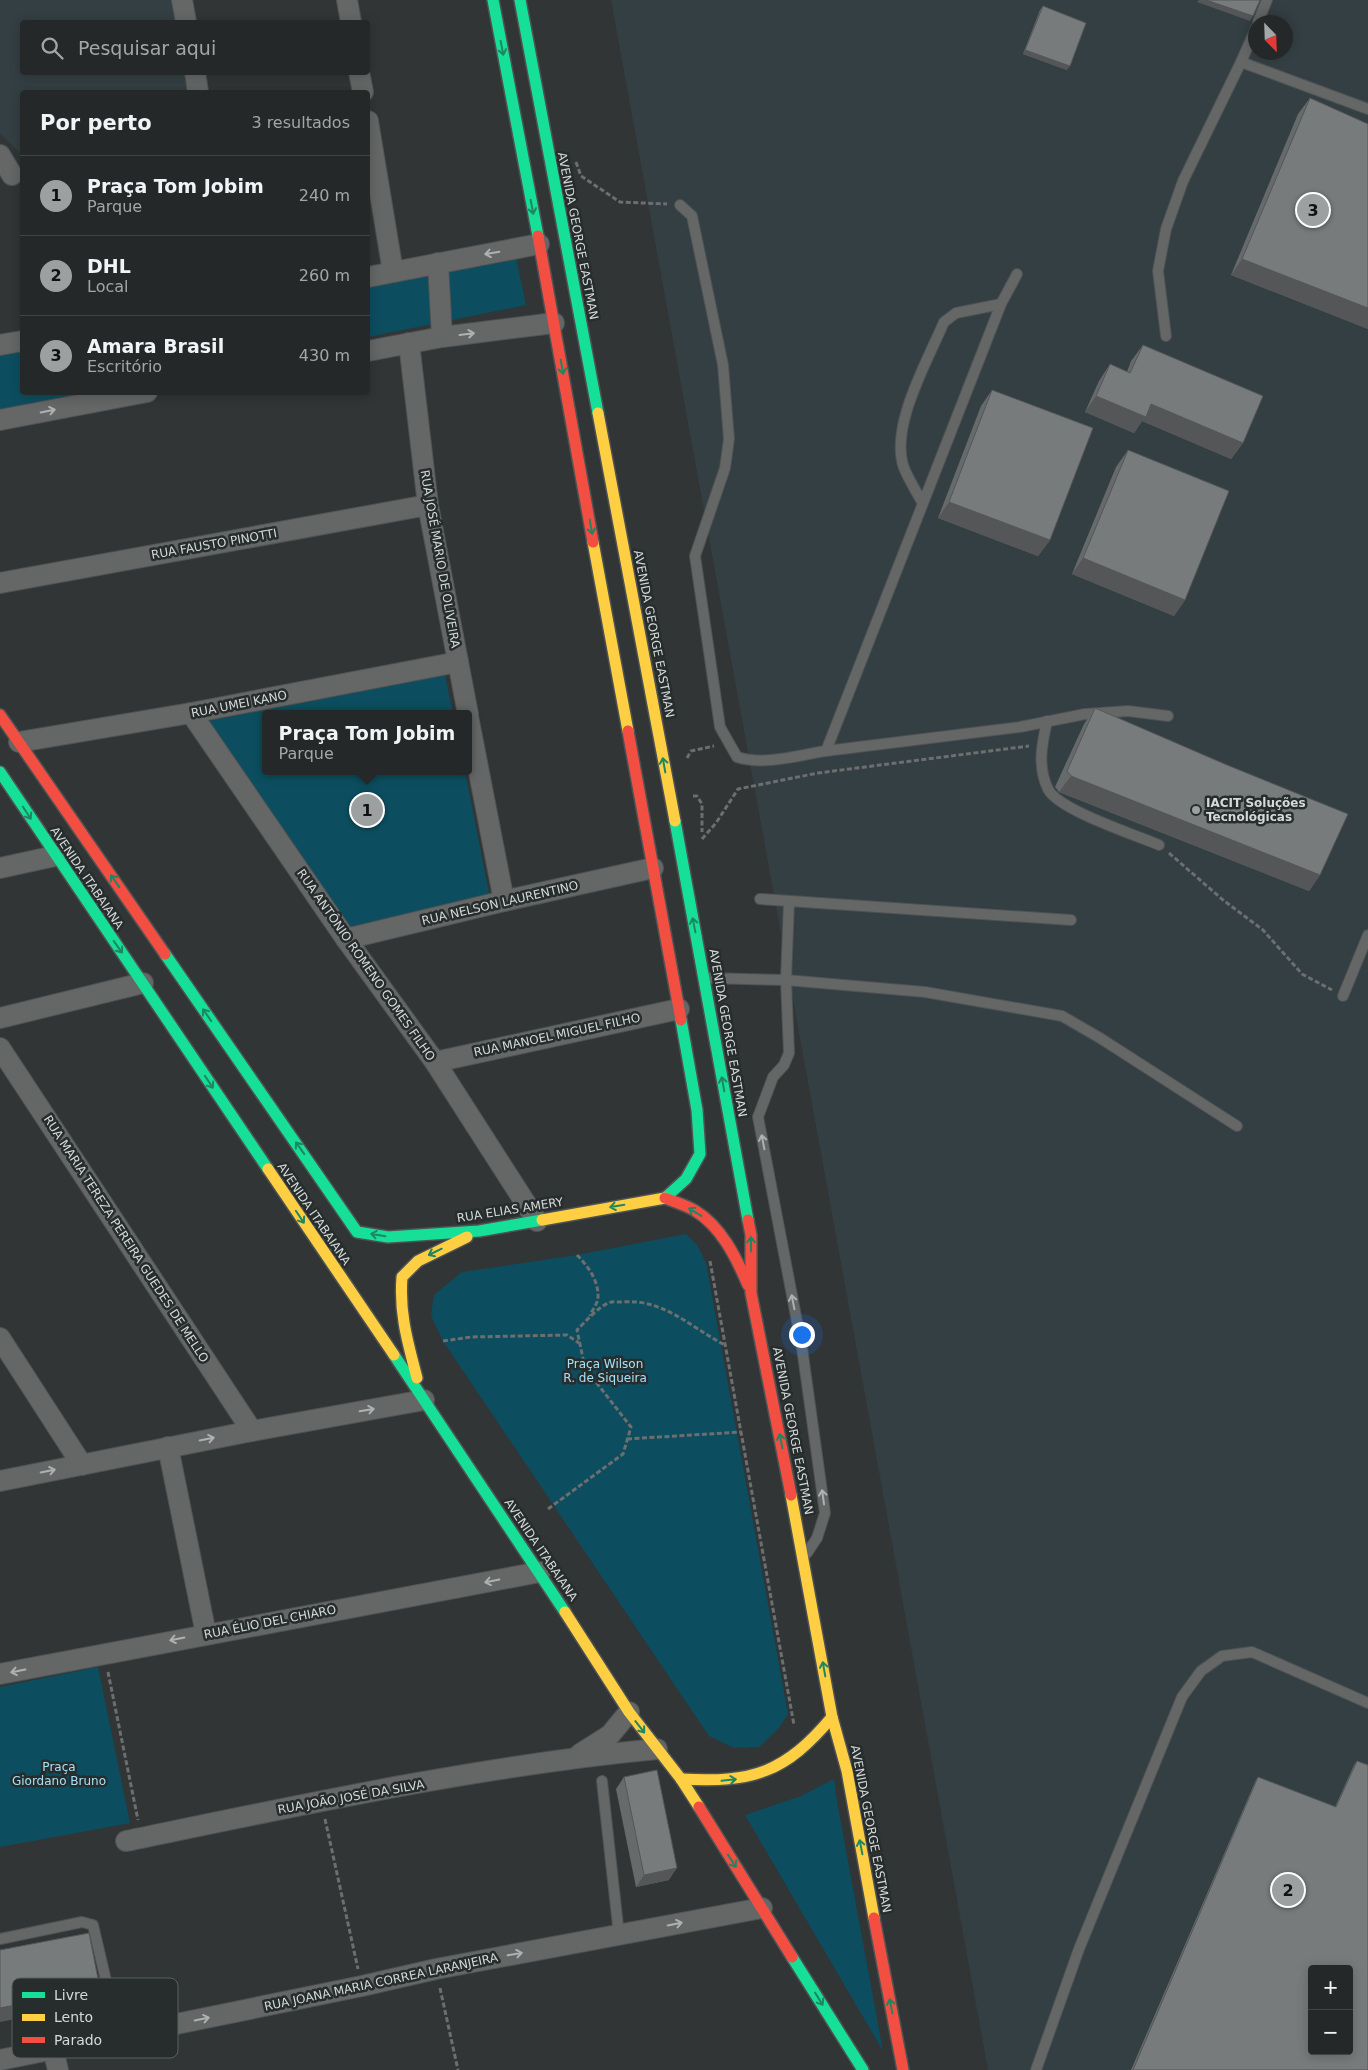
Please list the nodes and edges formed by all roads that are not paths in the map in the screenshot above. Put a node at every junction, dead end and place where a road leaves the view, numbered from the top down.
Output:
1 (182, 0) edge
2 (347, 0) edge
3 (492, 0) edge
4 (520, 0) edge
5 (1268, 0) edge
6 (1261, 15) edge
7 (186, 20) edge
8 (351, 20) edge
9 (1248, 47) edge
10 (1242, 62) junction
11 (195, 75) edge
12 (359, 75) edge
13 (198, 90) edge
14 (362, 90) edge
15 (1368, 109) edge
16 (370, 134) edge
17 (0, 155) edge
18 (12, 175) edge
19 (680, 205) road end
20 (540, 244) junction
21 (438, 263) junction
22 (393, 272) junction
23 (1017, 274) dead end
24 (370, 277) edge
25 (1001, 304) junction
26 (554, 323) junction
27 (1166, 336) dead end
28 (442, 337) junction
29 (20, 341) edge
30 (409, 343) junction
31 (0, 345) edge
32 (370, 351) edge
33 (131, 395) edge
34 (0, 420) edge
35 (922, 502) junction
36 (428, 505) junction
37 (0, 583) edge
38 (458, 662) junction
39 (467, 710) edge
40 (191, 713) junction
41 (0, 715) edge
42 (1168, 716) dead end
43 (1047, 721) junction
44 (472, 736) edge
45 (18, 742) junction
46 (826, 751) junction
47 (0, 772) edge
48 (1160, 845) road end
49 (55, 856) junction
50 (0, 868) edge
51 (653, 868) junction
52 (760, 899) dead end
53 (504, 901) junction
54 (789, 902) junction
55 (1070, 920) dead end
56 (1368, 935) edge
57 (346, 939) junction
58 (704, 978) junction
59 (786, 980) junction
60 (143, 983) junction
61 (1343, 996) road end
62 (679, 1009) junction
63 (0, 1018) edge
64 (0, 1048) edge
65 (435, 1062) junction
66 (1237, 1126) dead end
67 (665, 1198) junction
68 (537, 1221) junction
69 (479, 1231) junction
70 (357, 1232) joint
71 (751, 1293) junction
72 (0, 1338) edge
73 (424, 1400) junction
74 (252, 1431) junction
75 (168, 1447) junction
76 (82, 1465) junction
77 (0, 1481) edge
78 (804, 1558) junction
79 (540, 1572) junction
80 (206, 1634) junction
81 (0, 1674) edge
82 (1368, 1702) edge
83 (629, 1712) junction
84 (832, 1717) junction
85 (657, 1749) junction
86 (576, 1756) junction
87 (681, 1779) junction
88 (602, 1781) dead end
89 (134, 1840) road end
90 (762, 1908) junction
91 (619, 1935) junction
92 (0, 1940) edge
93 (105, 1978) edge
94 (178, 2024) edge
95 (1039, 2067) edge
96 (863, 2070) edge
97 (903, 2070) edge

1 - 7 street
2 - 8 street
3 -> 20 main road
58 -> 4 main road, AVENIDA GEORGE EASTMAN
5 - 6 lane
9 - 10 lane
10 - 15 lane
10 - 27 lane
11 - 13 street
12 - 14 street
16 - 22 street
17 - 18 street
19 - 46 lane
20 -> 21 street
20 - 26 main road
21 - 22 street
21 - 28 street
22 - 24 street
23 - 25 lane
25 - 35 lane
25 - 35 lane
28 -> 26 street
26 -> 51 main road
28 - 30 street
29 - 31 street
30 - 32 street
30 - 36 street, RUA JOSÉ MARIO DE OLIVEIRA
34 -> 33 street
35 - 46 lane
36 - 37 street, RUA FAUSTO PINOTTI
36 - 38 street, RUA JOSÉ MARIO DE OLIVEIRA
38 - 39 street, RUA JOSÉ MARIO DE OLIVEIRA
38 - 40 street, RUA UMEI KANO
40 - 45 street, RUA UMEI KANO
40 - 57 street, RUA ANTÔNIO ROMENO GOMES FILHO
41 - 45 main road, AVENIDA ITABAIANA
42 - 43 lane
43 - 46 lane
43 - 48 lane
44 - 53 street, RUA JOSÉ MARIO DE OLIVEIRA
70 -> 45 main road, AVENIDA ITABAIANA
47 -> 49 main road, AVENIDA ITABAIANA
49 - 50 street
49 -> 60 main road, AVENIDA ITABAIANA
51 - 53 street, RUA NELSON LAURENTINO
51 - 62 main road
52 - 54 lane
53 - 57 street, RUA NELSON LAURENTINO
54 - 55 lane
54 - 59 lane
56 - 61 lane
57 - 65 street, RUA ANTÔNIO ROMENO GOMES FILHO
58 - 59 lane
71 -> 58 main road, AVENIDA GEORGE EASTMAN
59 - 66 lane
78 -> 59 lane
60 - 63 street
60 -> 73 main road, AVENIDA ITABAIANA
62 - 65 street, RUA MANOEL MIGUEL FILHO
62 - 67 main road
64 - 74 street, RUA MARIA TEREZA PEREIRA GUEDES DE MELLO
65 - 68 street, RUA ANTÔNIO ROMENO GOMES FILHO
67 -> 68 main road, RUA ELIAS AMERY
71 -> 67 main road
68 - 69 main road, RUA ELIAS AMERY
69 -> 70 main road, RUA ELIAS AMERY
69 -> 73 main road
78 -> 71 main road, AVENIDA GEORGE EASTMAN
72 - 76 street
74 -> 73 street
73 - 79 main road, AVENIDA ITABAIANA
75 -> 74 street
75 - 76 street
75 - 80 street
77 -> 76 street
84 -> 78 main road, AVENIDA GEORGE EASTMAN
79 -> 80 street, RUA ÉLIO DEL CHIARO
79 - 83 main road, AVENIDA ITABAIANA
80 -> 81 street, RUA ÉLIO DEL CHIARO
82 - 95 lane
83 -> 85 main road
83 - 86 street, RUA JOÃO JOSÉ DA SILVA
87 -> 84 main road
97 -> 84 main road, AVENIDA GEORGE EASTMAN
85 - 86 street, RUA JOÃO JOSÉ DA SILVA
85 - 87 main road
86 - 89 street, RUA JOÃO JOSÉ DA SILVA
87 -> 90 main road
88 - 91 lane
91 -> 90 street, RUA JOANA MARIA CORREA LARANJEIRA
90 -> 96 main road
94 -> 91 street, RUA JOANA MARIA CORREA LARANJEIRA
92 - 93 lane

